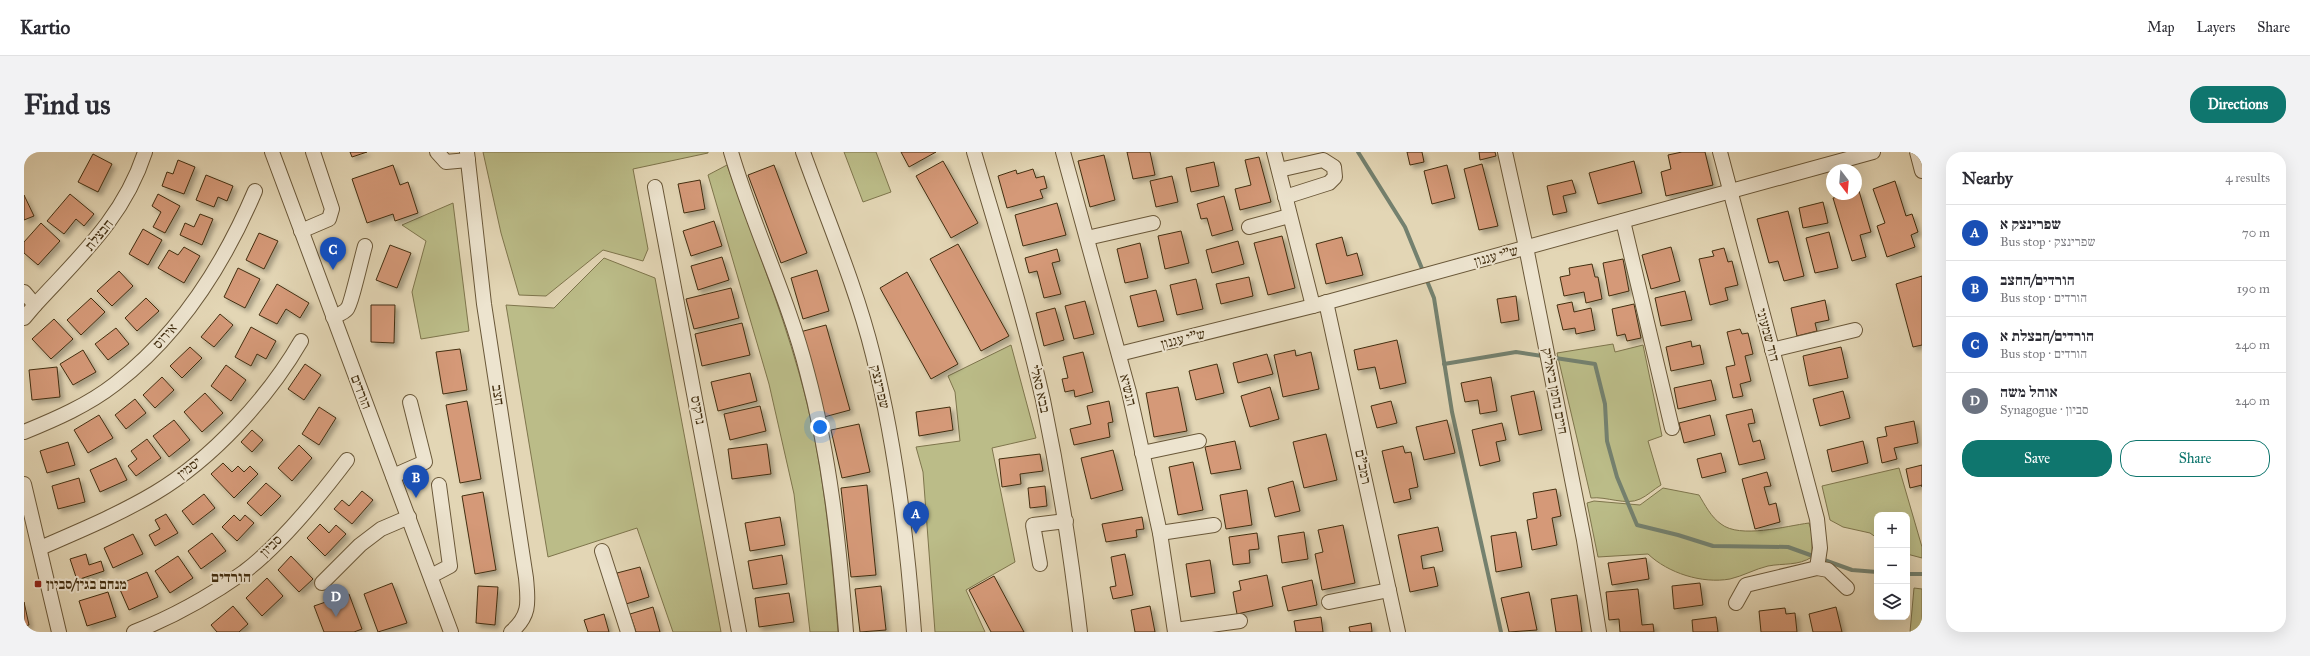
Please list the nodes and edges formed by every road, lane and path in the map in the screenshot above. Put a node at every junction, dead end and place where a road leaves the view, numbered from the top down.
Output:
1 (145, 152) edge
2 (272, 152) edge
3 (313, 152) edge
4 (437, 152) edge
5 (731, 152) edge
6 (803, 152) edge
7 (974, 152) edge
8 (1063, 152) edge
9 (1274, 152) edge
10 (1506, 152) edge
11 (1720, 152) edge
12 (1873, 152) edge
13 (1917, 152) edge
14 (468, 156) edge
15 (1278, 170) junction
16 (1922, 171) edge
17 (655, 188) dead end
18 (255, 191) dead end
19 (1730, 191) junction
20 (1285, 197) junction
21 (1290, 216) junction
22 (1623, 221) junction
23 (1153, 223) dead end
24 (1249, 227) dead end
25 (301, 231) junction
26 (1087, 238) junction
27 (365, 246) dead end
28 (1526, 247) junction
29 (24, 292) edge
30 (1320, 304) junction
31 (35, 305) junction
32 (333, 317) junction
33 (24, 318) edge
34 (1855, 330) dead end
35 (301, 341) dead end
36 (1772, 350) junction
37 (1118, 354) junction
38 (410, 402) dead end
39 (1672, 428) dead end
40 (24, 432) edge
41 (1199, 442) dead end
42 (1142, 453) junction
43 (347, 460) dead end
44 (393, 476) junction
45 (24, 484) edge
46 (439, 486) dead end
47 (409, 517) junction
48 (1066, 521) junction
49 (1214, 525) dead end
50 (1160, 533) junction
51 (40, 548) junction
52 (602, 551) dead end
53 (1040, 564) dead end
54 (1817, 568) junction
55 (431, 576) junction
56 (322, 583) dead end
57 (1847, 588) dead end
58 (1390, 590) junction
59 (1329, 602) dead end
60 (1736, 603) dead end
61 (1240, 621) dead end
62 (1175, 631) edge
63 (59, 632) edge
64 (134, 632) edge
65 (451, 632) edge
66 (511, 632) edge
67 (628, 632) edge
68 (739, 632) edge
69 (846, 632) edge
70 (914, 632) edge
71 (1080, 632) edge
72 (1398, 632) edge
73 (1599, 632) edge

1 - 31 street, חבצלת
2 - 25 street, הורדים
3 - 25 street
4 - 14 street
5 - 69 street
6 - 70 street, שפרינצק
7 - 48 street, בבא סאלי
8 - 26 street, הנשיא
9 - 15 street, רמב"ם
10 - 28 street, חיים נחמן ביאליק
11 - 19 street, דוד שמעוני
12 - 19 street, ש"י עגנון
13 - 16 street
14 - 66 street, חצב
15 - 20 street, רמב"ם
15 - 20 street
17 - 68 street, נרקיס
18 - 40 street, אירוס
19 - 22 street, ש"י עגנון
19 - 36 street, דוד שמעוני
20 - 21 street, רמב"ם
21 - 24 street
21 - 30 street, רמב"ם
22 - 28 street, ש"י עגנון
22 - 39 street
23 - 26 street
25 - 32 street, הורדים
26 - 37 street, הנשיא
27 - 32 street
28 - 30 street, ש"י עגנון
28 - 73 street, חיים נחמן ביאליק
29 - 31 street
30 - 37 street, ש"י עגנון
30 - 58 street, רמב"ם
31 - 33 street, חבצלת
32 - 44 street, הורדים
34 - 36 street
35 - 51 street, יסמין
36 - 54 street, דוד שמעוני
37 - 42 street, הנשיא
38 - 44 street
41 - 42 street
42 - 50 street, הנשיא
43 - 64 street, סביון
44 - 47 street, הורדים
45 - 51 street
46 - 55 street
47 - 55 street, הורדים
47 - 56 street
48 - 53 street
48 - 71 street, בבא סאלי
49 - 50 street
50 - 62 street, הנשיא
51 - 63 street
52 - 67 street
54 - 57 street
54 - 60 street
55 - 65 street, הורדים
58 - 59 street
58 - 72 street, רמב"ם
61 - 62 street

